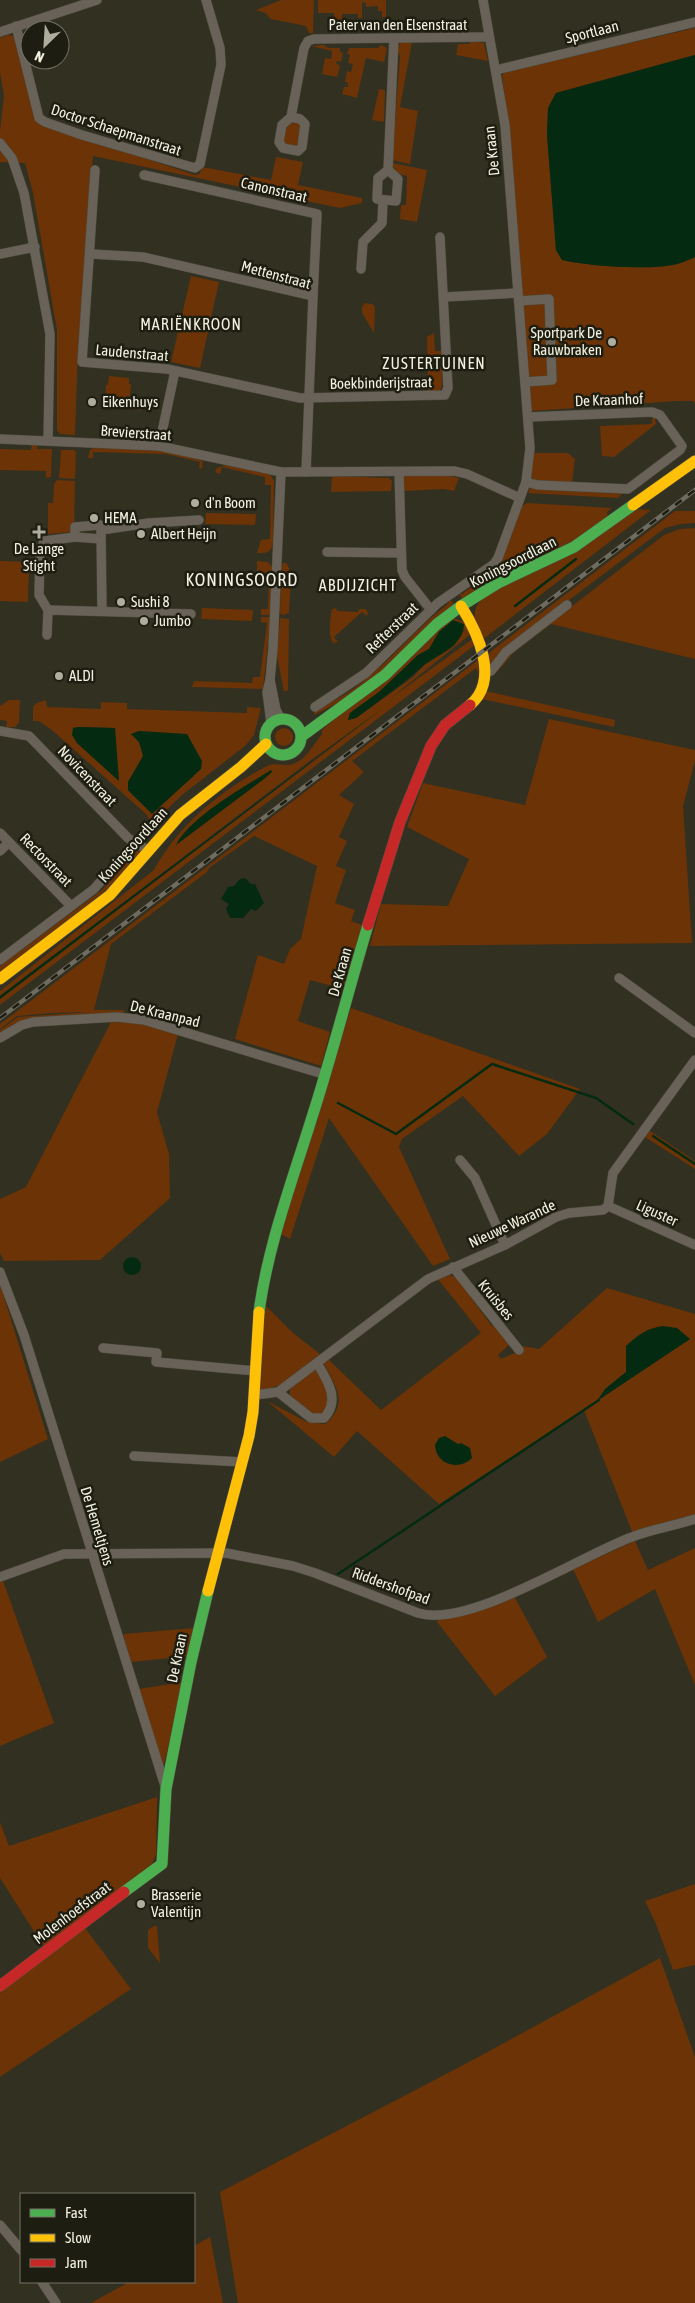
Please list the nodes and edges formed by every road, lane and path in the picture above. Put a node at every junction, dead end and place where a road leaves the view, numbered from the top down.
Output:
1 (97, 0) edge
2 (206, 0) edge
3 (483, 0) edge
4 (695, 22) edge
5 (16, 26) junction
6 (0, 32) edge
7 (488, 37) junction
8 (394, 38) junction
9 (496, 70) junction
10 (291, 117) dead end
11 (0, 143) edge
12 (195, 168) junction
13 (95, 170) dead end
14 (388, 170) junction
15 (144, 175) dead end
16 (191, 185) junction
17 (383, 200) junction
18 (440, 237) dead end
19 (35, 247) junction
20 (0, 254) edge
21 (91, 254) junction
22 (361, 269) dead end
23 (314, 296) junction
24 (444, 297) junction
25 (519, 297) junction
26 (175, 370) junction
27 (525, 382) junction
28 (308, 398) junction
29 (528, 417) junction
30 (0, 438) edge
31 (48, 441) junction
32 (159, 446) junction
33 (695, 461) edge
34 (281, 472) junction
35 (306, 472) junction
36 (399, 472) junction
37 (526, 482) junction
38 (520, 498) junction
39 (199, 520) dead end
40 (101, 535) junction
41 (75, 537) junction
42 (327, 552) dead end
43 (401, 553) junction
44 (488, 568) joint
45 (567, 605) dead end
46 (461, 606) junction
47 (48, 610) junction
48 (431, 610) junction
49 (102, 611) junction
50 (191, 614) dead end
51 (47, 635) dead end
52 (484, 674) junction
53 (315, 707) dead end
54 (327, 715) junction
55 (276, 721) junction
56 (297, 724) junction
57 (0, 731) edge
58 (302, 736) junction
59 (270, 748) junction
60 (0, 833) edge
61 (9, 842) junction
62 (135, 842) junction
63 (0, 851) edge
64 (149, 851) junction
65 (71, 906) junction
66 (0, 960) edge
67 (619, 978) dead end
68 (0, 979) edge
69 (695, 1033) edge
70 (0, 1038) edge
71 (695, 1060) edge
72 (323, 1074) junction
73 (460, 1160) dead end
74 (608, 1206) junction
75 (505, 1245) junction
76 (695, 1245) edge
77 (453, 1267) junction
78 (0, 1272) edge
79 (103, 1348) dead end
80 (519, 1350) dead end
81 (317, 1363) junction
82 (256, 1371) junction
83 (278, 1392) junction
84 (255, 1395) junction
85 (134, 1456) dead end
86 (242, 1462) junction
87 (695, 1520) edge
88 (92, 1554) junction
89 (216, 1554) junction
90 (0, 1577) edge
91 (166, 1789) junction
92 (162, 1864) joint
93 (0, 1986) edge
94 (0, 2225) edge
95 (20, 2249) edge
96 (43, 2283) edge
97 (56, 2303) edge

1 - 5 street
2 - 12 street, Doctor Schaepmanstraat
3 - 7 street, De Kraan
4 - 9 street, Sportlaan
5 - 6 street
5 - 12 street, Doctor Schaepmanstraat
7 - 8 street, Pater van den Elsenstraat
7 - 9 street, De Kraan
8 - 10 street, Pater van den Elsenstraat
8 - 14 street
9 - 25 street, De Kraan
11 - 19 street
12 - 16 street
13 - 21 street, Laudenstraat
14 - 17 street
14 - 17 street
15 - 16 street, Canonstraat
16 - 23 street, Canonstraat
17 - 22 street
18 - 24 street, Boekbinderijstraat
19 - 20 street
19 - 31 street
21 - 23 street, Mettenstraat
21 - 26 street, Laudenstraat
23 - 28 street, Mettenstraat
24 - 25 street
24 - 28 street, Boekbinderijstraat
25 - 27 street, De Kraan
25 - 27 street
26 - 28 street, Laudenstraat
26 - 32 street
27 - 29 street, De Kraan
28 - 35 street, Mettenstraat
29 - 37 street, De Kraan
29 - 37 street, De Kraanhof
30 - 31 street, Brevierstraat
31 - 32 street, Brevierstraat
32 - 34 street, Brevierstraat
33 - 46 street, Koningsoordlaan
34 - 35 street, Brevierstraat
34 - 55 street
35 - 36 street, Brevierstraat
36 - 38 street, Brevierstraat
36 - 43 street
37 - 38 street, De Kraan
38 - 44 street, De Kraan
39 - 40 street
40 - 41 street
40 - 41 street
40 - 49 street
41 - 47 street
42 - 43 street
43 - 48 street
44 - 48 street, Refterstraat
45 - 52 street
46 - 52 street, De Kraan
46 - 54 street, Koningsoordlaan
47 - 49 street
47 - 51 street
48 - 53 street, Refterstraat
49 - 50 street
52 - 72 street, De Kraan
54 - 56 street, Koningsoordlaan
54 - 58 street, Koningsoordlaan
55 - 56 street
55 - 59 street
56 - 58 street
57 - 62 street, Novicenstraat
58 - 59 street
59 - 64 street, Koningsoordlaan
60 - 61 street, Rectorstraat
61 - 63 street
61 - 65 street, Rectorstraat
62 - 64 street, Novicenstraat
62 - 65 street, Koningsoordlaan
64 - 68 street, Koningsoordlaan
65 - 66 street, Koningsoordlaan
67 - 69 street
70 - 72 street, De Kraanpad
71 - 74 street
72 - 82 street, De Kraan
73 - 75 street
74 - 75 street, Nieuwe Warande
74 - 76 street, Liguster
75 - 77 street, Nieuwe Warande
77 - 80 street, Kruisbes
77 - 81 street, Nieuwe Warande
78 - 88 street, De Hemeltjens
79 - 82 street
81 - 83 street, Nieuwe Warande
81 - 83 street
82 - 84 street, De Kraan
83 - 84 street, Nieuwe Warande
84 - 86 street, De Kraan
85 - 86 street
86 - 89 street, De Kraan
87 - 89 street, Riddershofpad
88 - 89 street, Riddershofpad
88 - 90 street, Riddershofpad
88 - 91 street, De Hemeltjens
89 - 91 street, De Kraan
91 - 92 street, De Kraan
92 - 93 street, Molenhoefstraat
94 - 95 street
96 - 97 street

